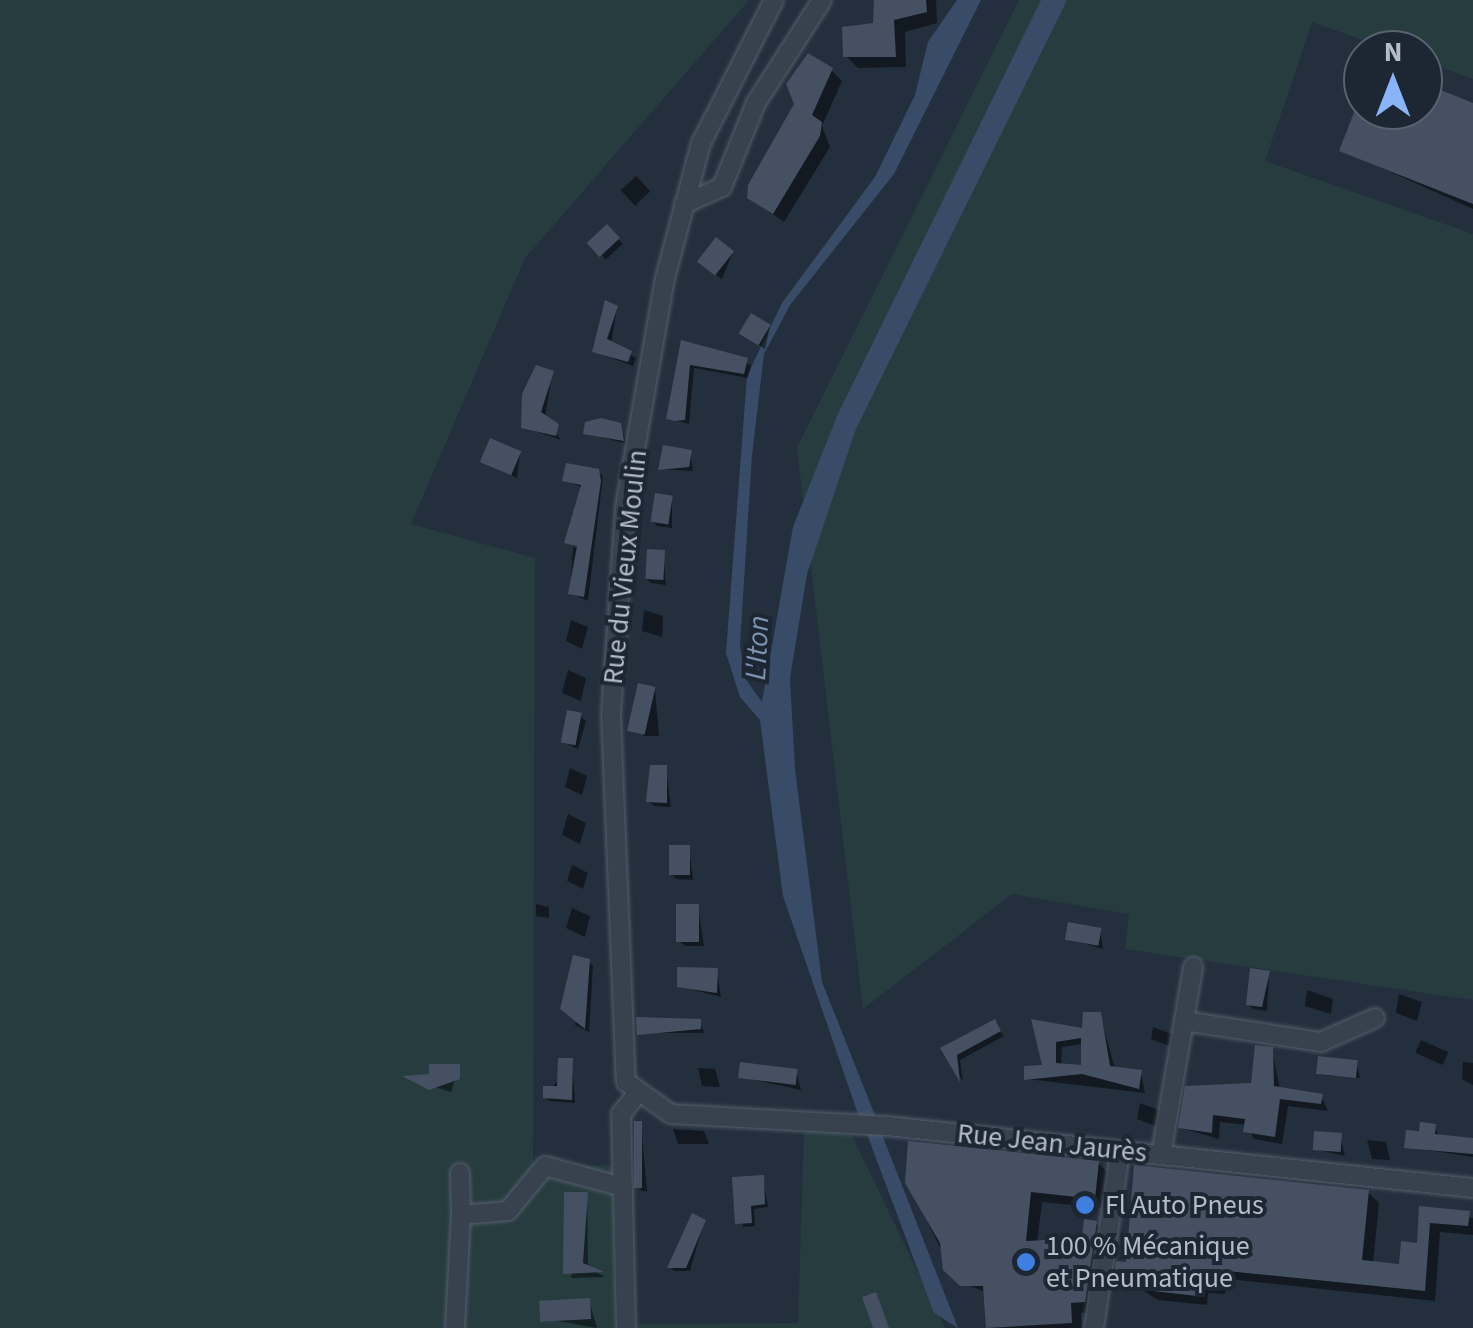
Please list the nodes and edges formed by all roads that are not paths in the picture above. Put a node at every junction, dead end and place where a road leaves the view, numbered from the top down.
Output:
1 (774, 0) edge
2 (822, 0) edge
3 (684, 204) junction
4 (1192, 967) dead end
5 (1375, 1018) dead end
6 (1184, 1021) junction
7 (635, 1097) junction
8 (1120, 1151) junction
9 (1161, 1155) junction
10 (460, 1174) dead end
11 (623, 1186) junction
12 (1473, 1188) edge
13 (461, 1215) junction
14 (455, 1328) edge
15 (626, 1328) edge
16 (1094, 1328) edge

1 - 3 street, Rue du Vieux Moulin
2 - 3 street
3 - 7 street, Rue du Vieux Moulin
4 - 6 street
5 - 6 street
6 - 9 street
7 - 8 street, Rue Jean Jaurès
7 - 11 street
8 - 9 street, Rue Jean Jaurès
8 - 16 street
9 - 12 street, Rue Jean Jaurès
10 - 13 street
11 - 13 street
11 - 15 street
13 - 14 street

